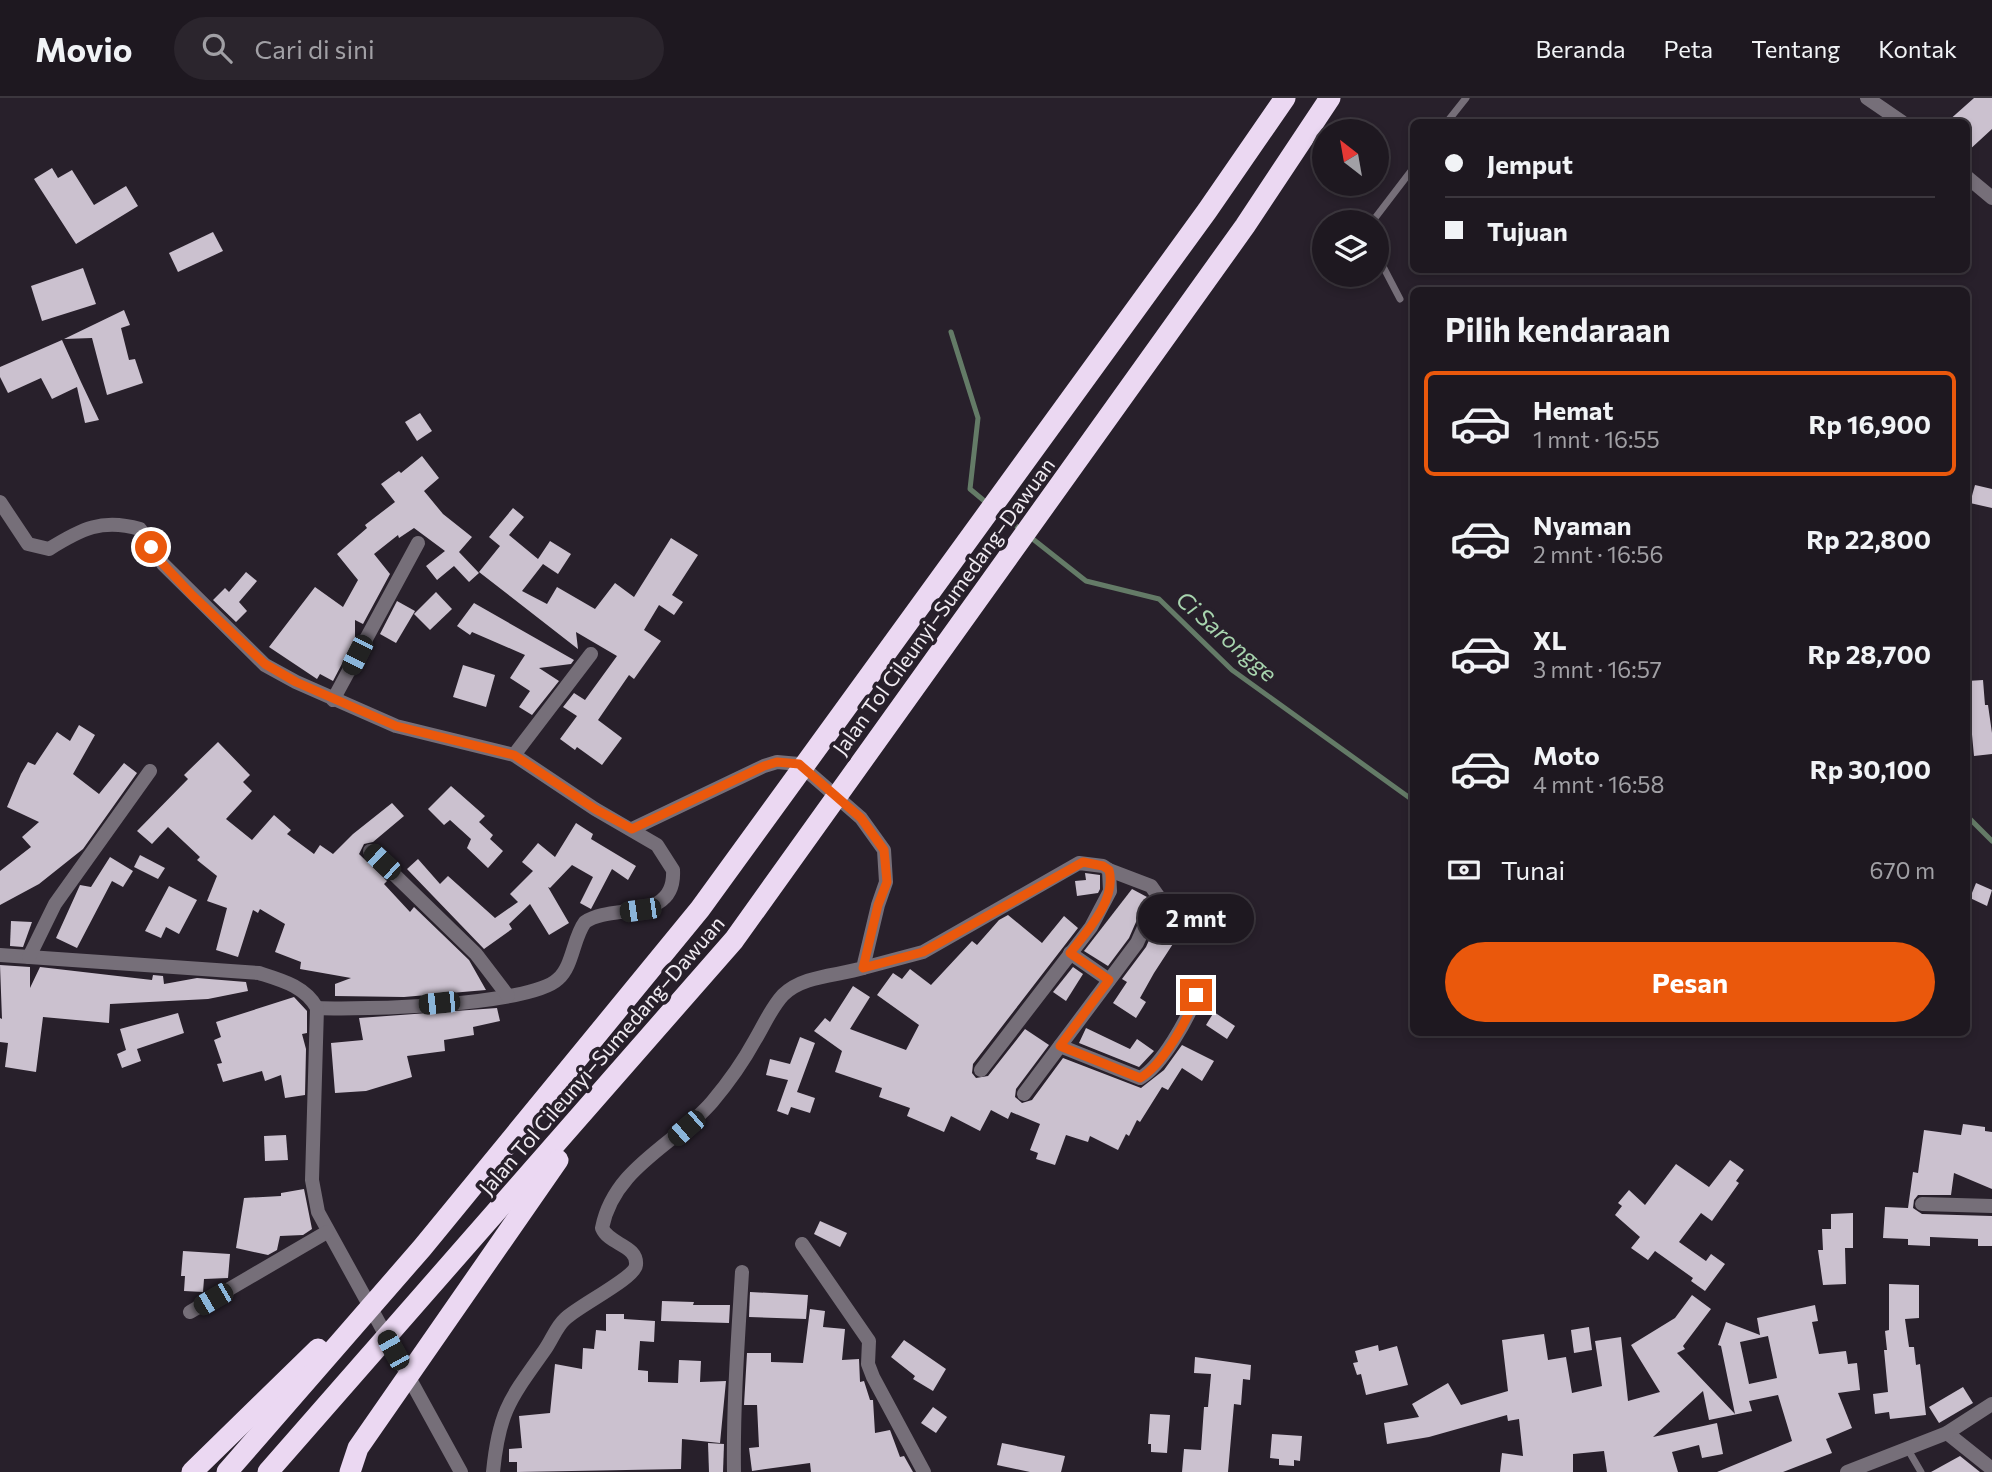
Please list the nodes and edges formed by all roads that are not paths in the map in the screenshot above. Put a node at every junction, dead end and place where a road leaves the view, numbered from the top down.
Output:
1 (1285, 98) edge
2 (1330, 98) edge
3 (1466, 98) edge
4 (1867, 98) edge
5 (1449, 119) edge
6 (1898, 119) edge
7 (1410, 172) edge
8 (1970, 180) edge
9 (1992, 198) edge
10 (1381, 210) edge
11 (1389, 278) edge
12 (1400, 299) dead end
13 (0, 502) edge
14 (418, 543) dead end
15 (591, 653) dead end
16 (333, 700) junction
17 (514, 755) junction
18 (150, 771) dead end
19 (632, 829) junction
20 (370, 852) dead end
21 (1109, 870) junction
22 (1070, 953) junction
23 (0, 955) edge
24 (30, 957) junction
25 (863, 968) junction
26 (1109, 980) junction
27 (1196, 995) dead end
28 (508, 996) junction
29 (317, 1008) junction
30 (1060, 1046) junction
31 (981, 1070) dead end
32 (616, 1077) junction
33 (1024, 1094) dead end
34 (1922, 1204) dead end
35 (1992, 1206) edge
36 (330, 1237) junction
37 (802, 1244) dead end
38 (422, 1248) junction
39 (742, 1272) dead end
40 (190, 1312) dead end
41 (1992, 1404) edge
42 (1947, 1433) junction
43 (1907, 1447) junction
44 (1992, 1469) edge
45 (192, 1472) edge
46 (227, 1472) edge
47 (268, 1472) edge
48 (350, 1472) edge
49 (461, 1472) edge
50 (493, 1472) edge
51 (734, 1472) edge
52 (923, 1472) edge
53 (1847, 1472) edge
54 (1921, 1472) edge

1 - 38 highway, Jalan Tol Cileunyi–Sumedang–Dawuan
2 - 32 highway, Jalan Tol Cileunyi–Sumedang–Dawuan
3 - 5 lane
4 - 6 street
7 - 10 lane
8 - 9 street
11 - 12 lane
13 - 16 street
14 - 16 street
15 - 17 street
16 - 17 street
17 - 19 street
18 - 24 street
19 - 25 street
19 - 28 street
20 - 28 street
21 - 22 street
21 - 25 street
21 - 26 street
22 - 26 street
22 - 31 street
23 - 24 street
24 - 29 street
25 - 50 street
26 - 30 street
27 - 30 street
28 - 29 street
29 - 36 street
30 - 33 street
32 - 47 highway, Jalan Tol Cileunyi–Sumedang–Dawuan
32 - 48 highway
34 - 35 street
36 - 40 street
36 - 49 street
37 - 52 street
38 - 45 highway
38 - 46 highway, Jalan Tol Cileunyi–Sumedang–Dawuan
39 - 51 street
41 - 42 street
42 - 43 street
42 - 44 street
43 - 53 street
43 - 54 lane

